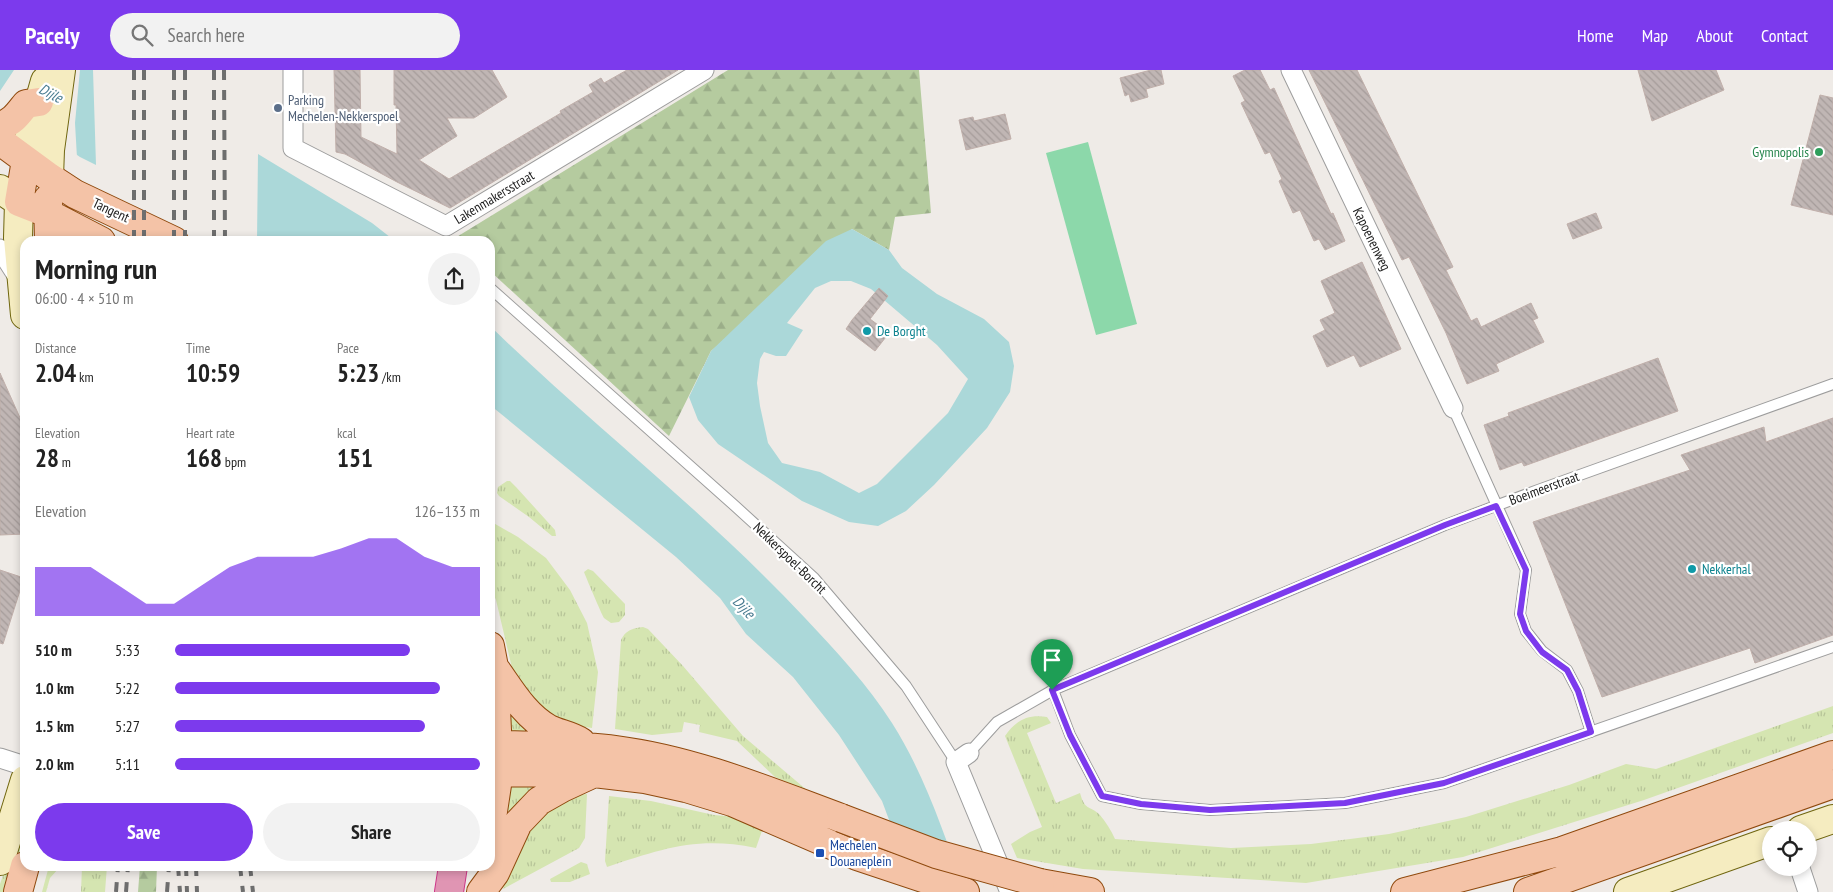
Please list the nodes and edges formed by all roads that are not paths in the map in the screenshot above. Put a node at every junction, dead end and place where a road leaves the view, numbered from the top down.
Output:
1 (47, 70) edge
2 (61, 70) edge
3 (293, 70) edge
4 (704, 70) edge
5 (1291, 70) edge
6 (39, 102) joint
7 (19, 139) edge
8 (49, 177) junction
9 (10, 195) edge
10 (47, 214) junction
11 (49, 236) edge
12 (91, 236) edge
13 (164, 236) edge
14 (0, 249) edge
15 (20, 282) joint
16 (495, 292) edge
17 (1833, 384) edge
18 (1453, 408) joint
19 (1496, 506) junction
20 (1833, 647) edge
21 (495, 661) edge
22 (1052, 690) junction
23 (1591, 732) junction
24 (495, 745) edge
25 (1833, 755) edge
26 (0, 758) edge
27 (962, 758) junction
28 (592, 760) junction
29 (20, 764) edge
30 (495, 772) edge
31 (1833, 784) edge
32 (20, 796) edge
33 (1833, 819) edge
34 (1817, 824) edge
35 (1762, 844) edge
36 (0, 861) edge
37 (24, 871) edge
38 (452, 871) edge
39 (483, 871) edge
40 (1803, 876) edge
41 (18, 892) edge
42 (449, 892) edge
43 (481, 892) edge
44 (965, 892) edge
45 (1010, 892) edge
46 (1090, 892) edge
47 (1405, 892) edge
48 (1528, 892) edge
49 (1628, 892) edge
50 (1808, 892) edge

1 - 6 street
2 - 7 street
3 - 4 street, Lakenmakersstraat
5 - 18 street, Kapoenenweg
6 - 7 main road
7 - 8 main road, Tangent
7 - 9 main road
8 - 10 main road
8 - 13 main road, Tangent
9 - 10 main road
9 - 15 street
10 - 11 main road
10 - 12 main road
14 - 15 street
16 - 27 lane, Nekkerspoel-Borcht
17 - 19 lane, Boeimeerstraat
18 - 19 lane
19 - 22 lane, Boeimeerstraat
19 - 23 lane
20 - 23 lane
21 - 28 main road
22 - 23 lane
22 - 27 lane, Boeimeerstraat
24 - 28 main road
25 - 47 main road
26 - 29 street
27 - 45 street, Nekkerspoel-Borcht
28 - 30 main road
28 - 43 main road
28 - 44 main road
28 - 46 main road, bridge
31 - 48 main road
32 - 36 street
33 - 34 street
35 - 49 street
37 - 41 main road
38 - 42 highway
39 - 43 main road
40 - 50 street

